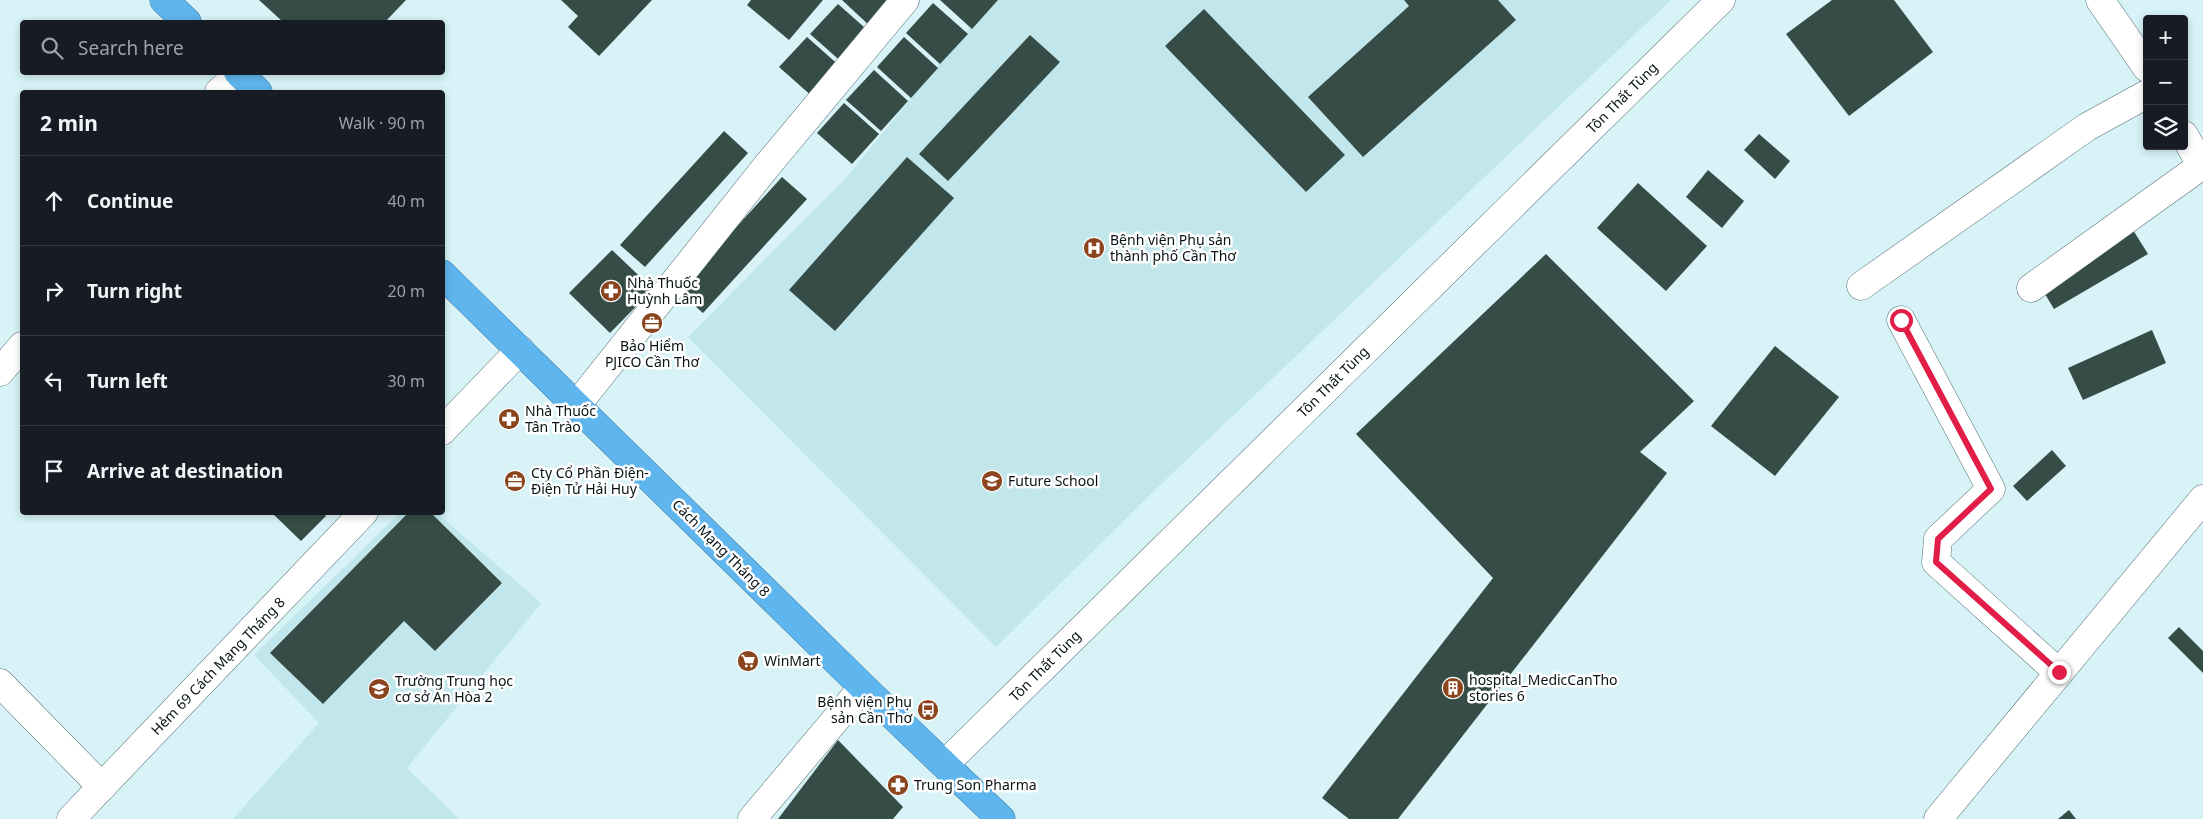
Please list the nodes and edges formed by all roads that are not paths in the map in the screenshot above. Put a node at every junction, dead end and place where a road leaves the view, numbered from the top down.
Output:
1 (164, 0) edge
2 (905, 0) edge
3 (1721, 0) edge
4 (2100, 0) edge
5 (185, 20) edge
6 (2143, 62) edge
7 (245, 80) edge
8 (223, 90) edge
9 (2143, 96) edge
10 (2188, 142) edge
11 (2202, 167) edge
12 (445, 277) edge
13 (1861, 286) dead end
14 (2031, 288) dead end
15 (1901, 320) dead end
16 (20, 348) edge
17 (520, 350) junction
18 (0, 372) edge
19 (576, 406) junction
20 (445, 428) edge
21 (2203, 499) edge
22 (361, 515) edge
23 (2059, 672) junction
24 (0, 683) edge
25 (863, 687) junction
26 (945, 764) junction
27 (102, 787) junction
28 (71, 819) edge
29 (752, 819) edge
30 (1001, 819) edge
31 (1938, 819) edge

1 - 5 highway
2 - 19 street
3 - 26 street, Tôn Thất Tùng
4 - 6 street
7 - 8 street
9 - 13 street
10 - 11 street
11 - 14 street
12 - 17 highway, Cách Mạng Tháng 8
15 - 23 street
16 - 18 street
17 - 19 highway, Cách Mạng Tháng 8
17 - 20 street
19 - 25 highway, Cách Mạng Tháng 8
21 - 23 street
22 - 27 street, Hẻm 69 Cách Mạng Tháng 8
23 - 31 street
24 - 27 street
25 - 26 highway, Cách Mạng Tháng 8
25 - 29 street
26 - 30 highway, Cách Mạng Tháng 8
27 - 28 street, Hẻm 69 Cách Mạng Tháng 8

